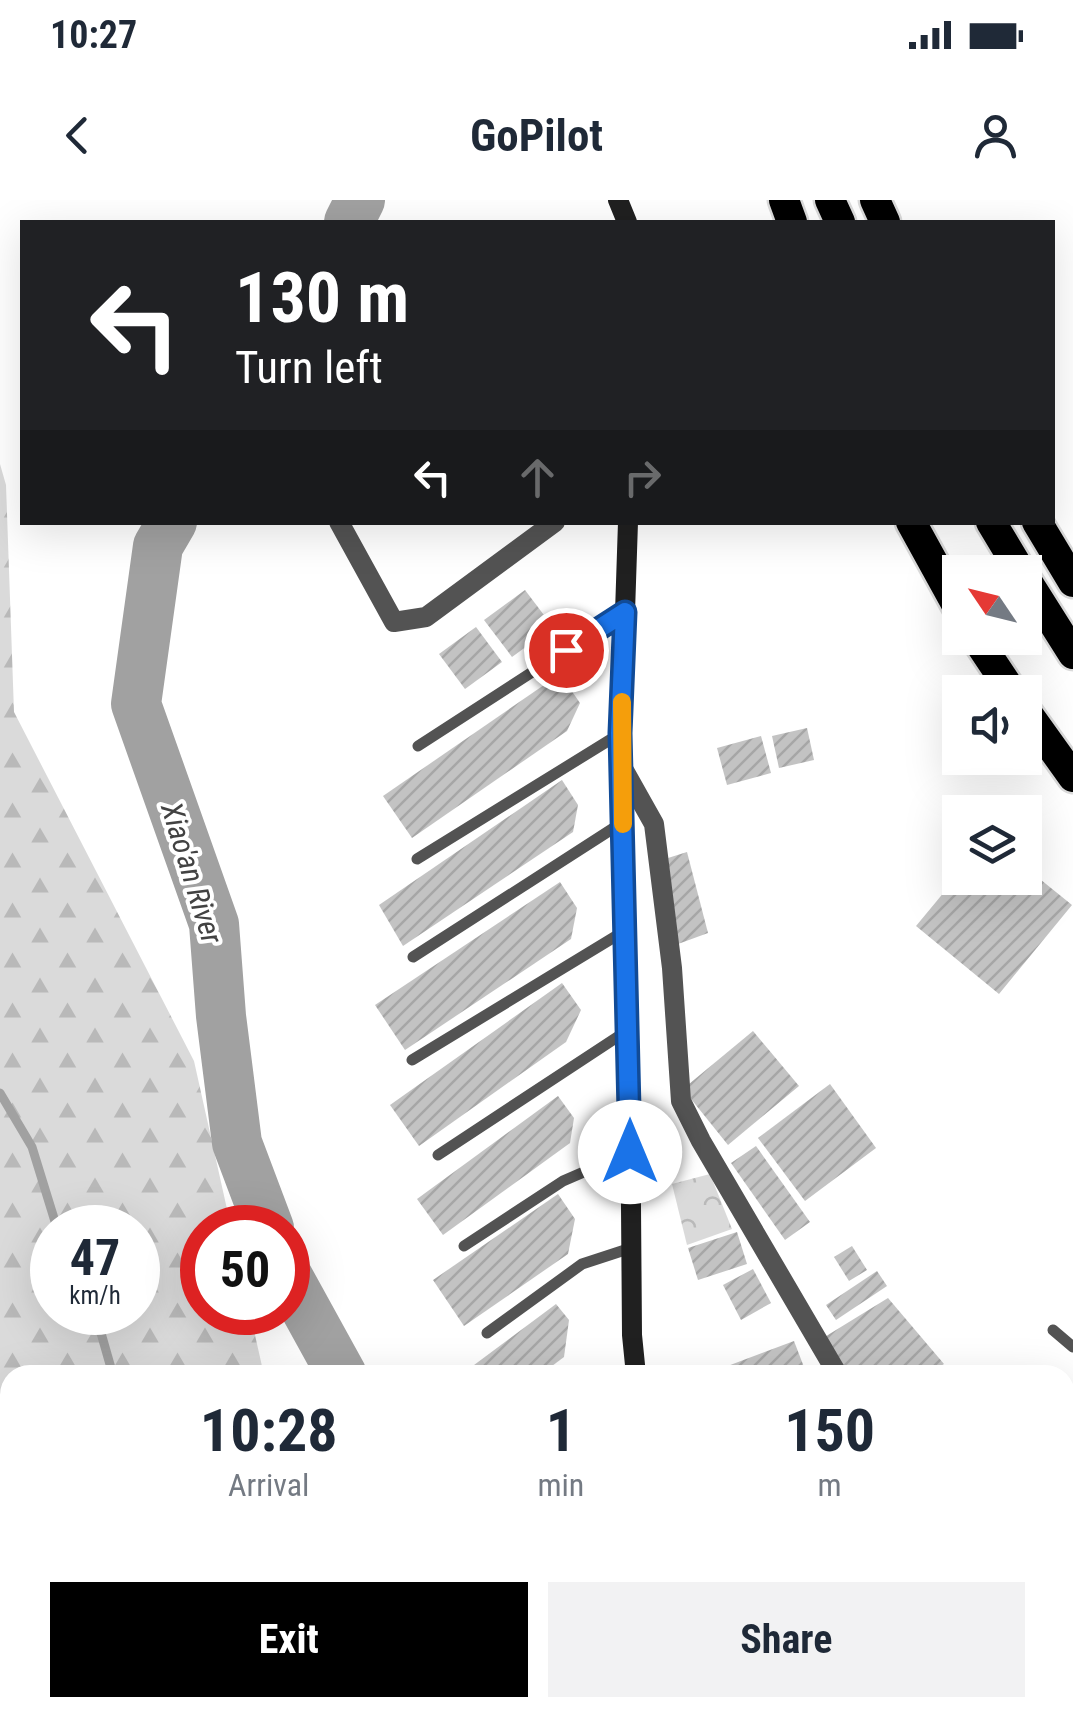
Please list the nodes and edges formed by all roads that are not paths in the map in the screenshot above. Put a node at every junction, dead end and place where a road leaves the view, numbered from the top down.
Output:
1 (340, 525) edge
2 (551, 525) edge
3 (628, 525) edge
4 (912, 525) edge
5 (993, 525) edge
6 (1039, 525) edge
7 (1040, 525) edge
8 (1011, 555) edge
9 (1073, 564) edge
10 (942, 579) edge
11 (1073, 582) edge
12 (1042, 605) edge
13 (625, 612) junction
14 (1073, 654) edge
15 (620, 733) junction
16 (1042, 734) edge
17 (418, 746) dead end
18 (622, 767) junction
19 (1073, 777) edge
20 (623, 822) junction
21 (417, 860) dead end
22 (626, 930) junction
23 (414, 957) dead end
24 (628, 1030) junction
25 (412, 1060) dead end
26 (630, 1152) junction
27 (438, 1155) dead end
28 (464, 1246) dead end
29 (630, 1248) junction
30 (1053, 1330) dead end
31 (487, 1333) dead end
32 (1073, 1346) edge
33 (636, 1365) edge
34 (832, 1365) edge

1 - 2 street
3 - 13 main road
4 - 10 highway
5 - 8 highway
6 - 11 highway
7 - 9 highway
12 - 14 highway
13 - 15 main road
13 - 17 lane
15 - 18 main road
15 - 21 lane
16 - 19 highway
18 - 20 main road
18 - 34 street
20 - 22 main road
20 - 23 lane
22 - 24 main road
22 - 25 lane
24 - 26 main road
24 - 27 lane
26 - 28 lane
26 - 29 main road
29 - 31 lane
29 - 33 main road
30 - 32 lane

